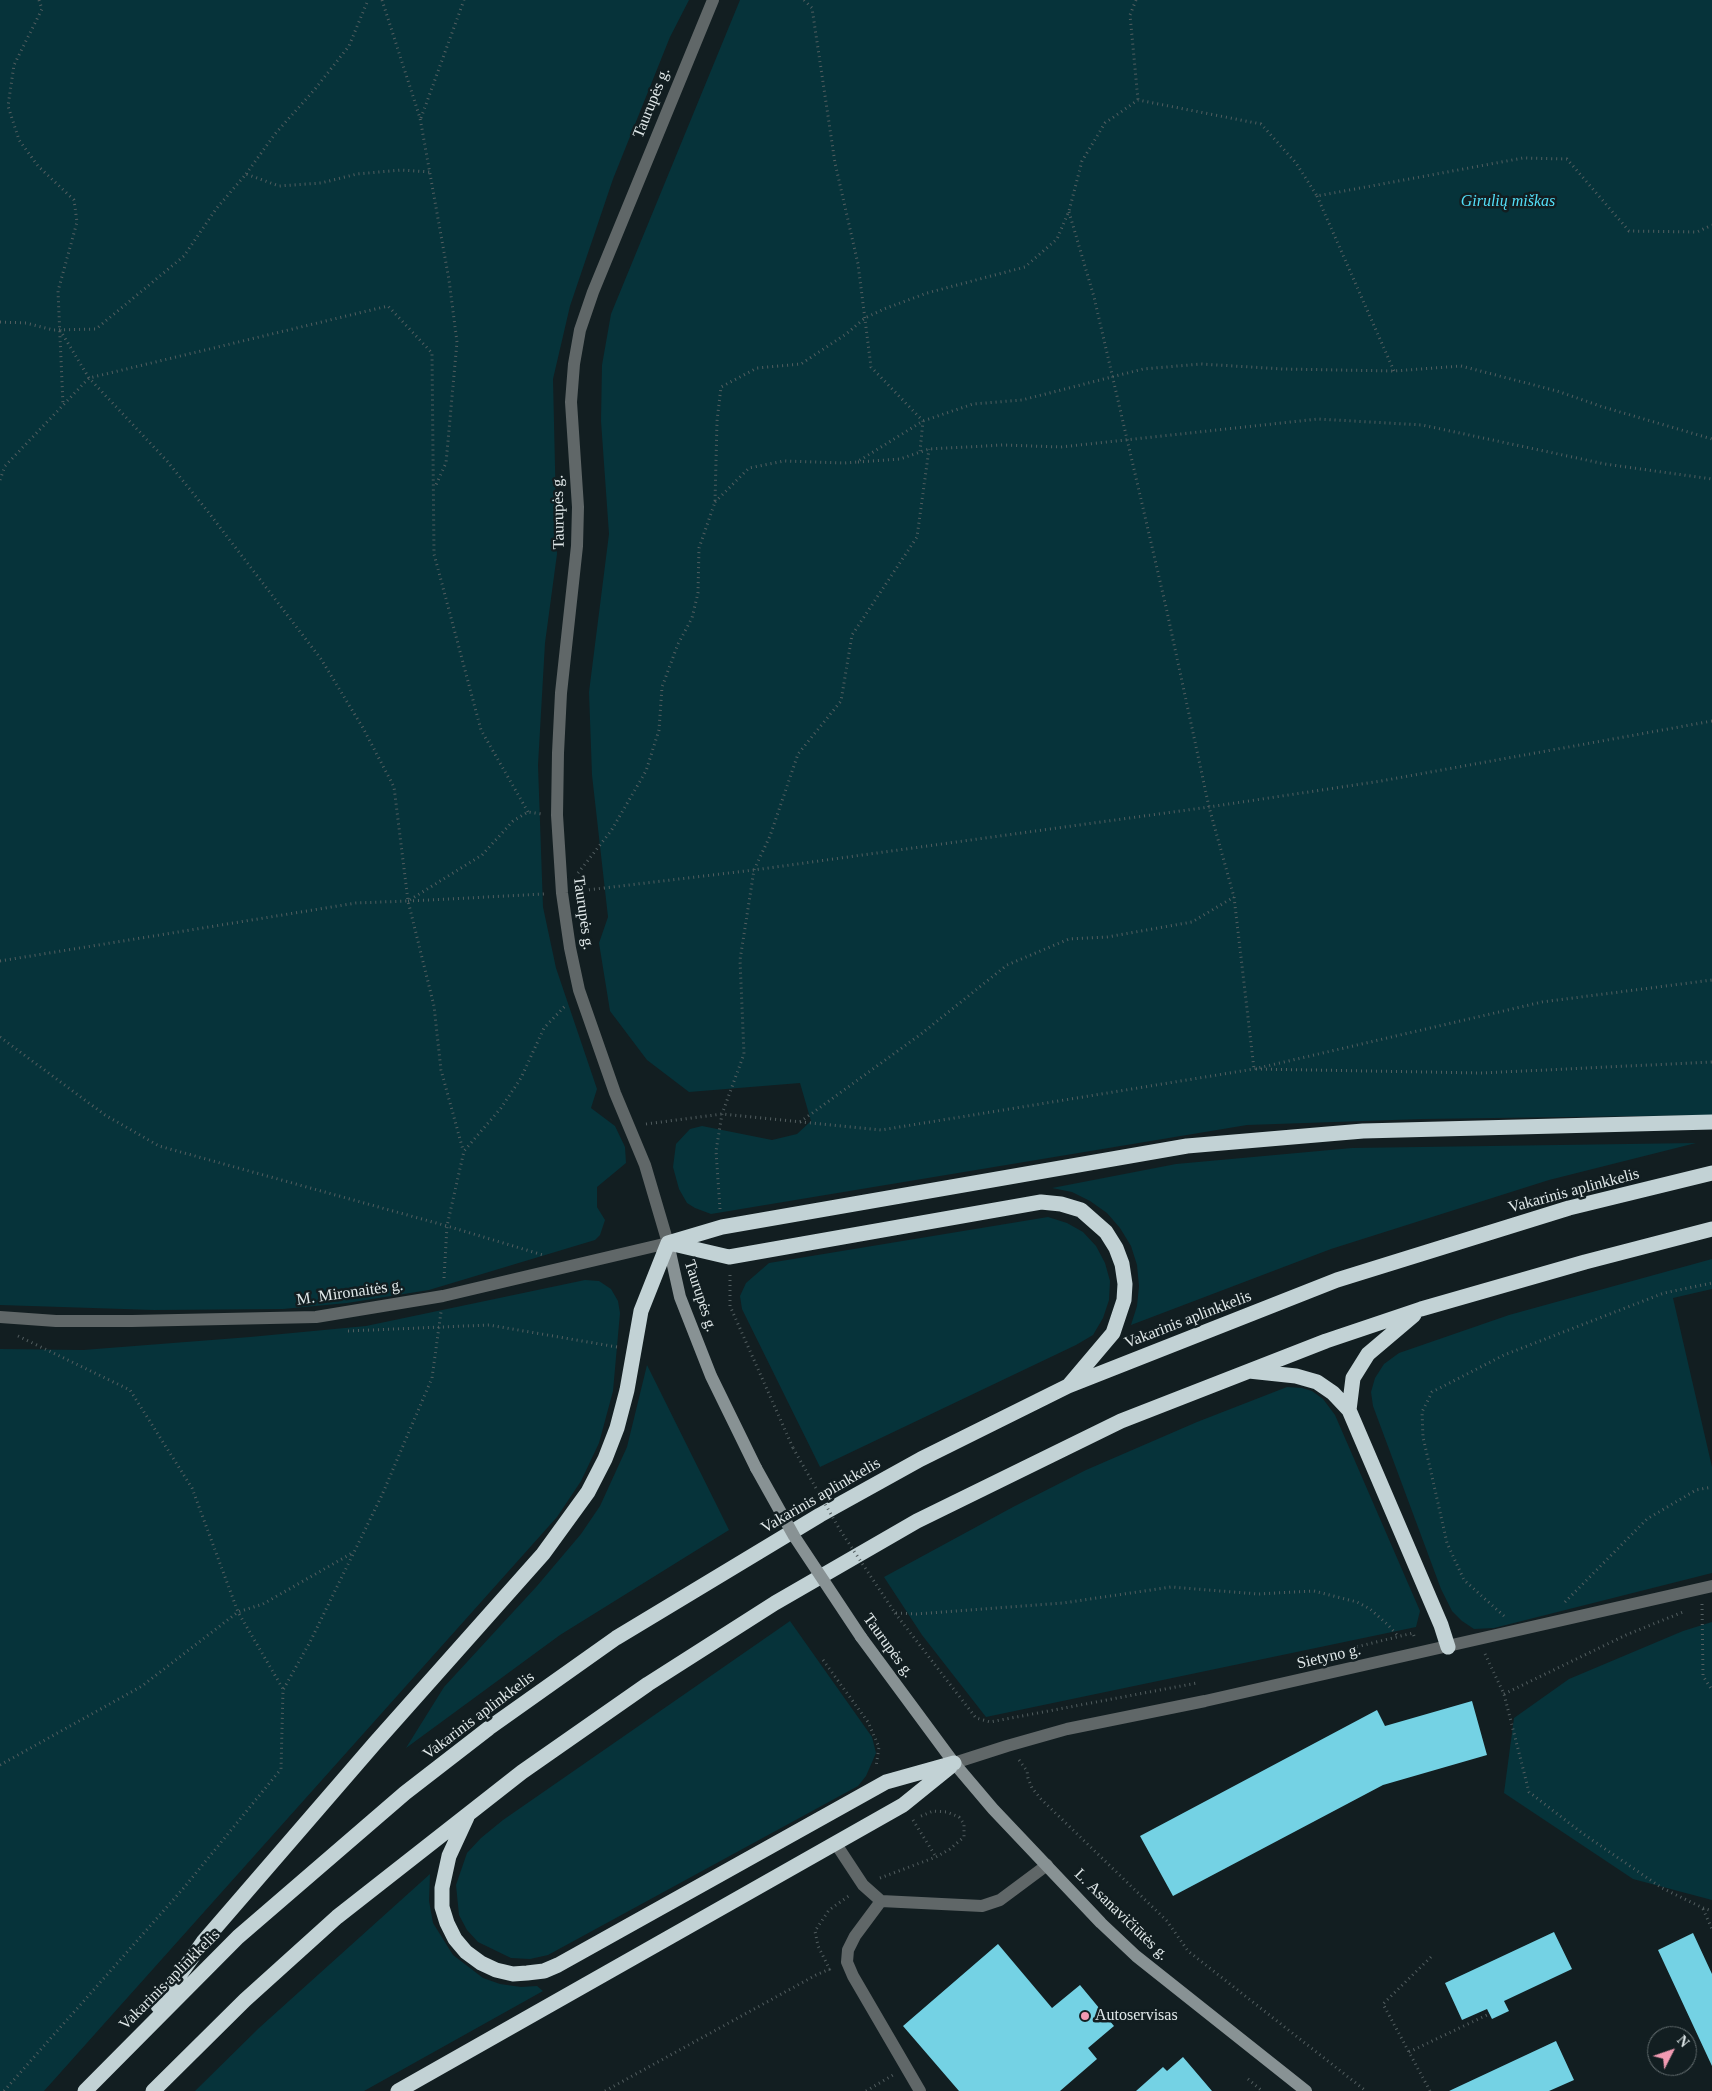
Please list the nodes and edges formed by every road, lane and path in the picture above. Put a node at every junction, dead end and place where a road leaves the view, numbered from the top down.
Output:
1 (38, 0) edge
2 (368, 0) edge
3 (382, 0) edge
4 (464, 0) edge
5 (713, 0) edge
6 (804, 0) edge
7 (1136, 0) edge
8 (1138, 100) junction
9 (420, 118) junction
10 (430, 172) junction
11 (246, 174) junction
12 (1317, 196) junction
13 (1069, 211) junction
14 (1712, 225) edge
15 (865, 318) junction
16 (0, 322) edge
17 (60, 330) junction
18 (1394, 371) junction
19 (1112, 377) junction
20 (89, 378) junction
21 (63, 405) junction
22 (923, 421) junction
23 (1712, 439) edge
24 (1128, 441) junction
25 (929, 449) junction
26 (920, 450) junction
27 (857, 462) junction
28 (1712, 479) edge
29 (0, 480) edge
30 (433, 490) junction
31 (715, 502) junction
32 (1712, 720) edge
33 (1209, 807) junction
34 (528, 812) junction
35 (557, 815) junction
36 (754, 870) junction
37 (562, 893) junction
38 (1234, 896) junction
39 (408, 901) junction
40 (0, 961) edge
41 (1712, 980) edge
42 (580, 990) junction
43 (0, 1038) edge
44 (1712, 1062) edge
45 (1254, 1069) junction
46 (722, 1114) junction
47 (800, 1122) junction
48 (1712, 1122) edge
49 (629, 1127) junction
50 (464, 1151) junction
51 (1712, 1172) edge
52 (447, 1226) junction
53 (722, 1227) junction
54 (1712, 1229) edge
55 (668, 1243) junction
56 (729, 1256) junction
57 (575, 1265) junction
58 (1712, 1284) edge
59 (443, 1296) junction
60 (1421, 1309) junction
61 (0, 1318) edge
62 (16, 1335) dead end
63 (634, 1350) junction
64 (1248, 1370) junction
65 (1068, 1386) junction
66 (1349, 1410) junction
67 (1712, 1487) edge
68 (354, 1551) junction
69 (1707, 1587) edge
70 (1702, 1604) junction
71 (1694, 1607) dead end
72 (1686, 1611) dead end
73 (238, 1612) junction
74 (895, 1613) junction
75 (1545, 1625) junction
76 (1521, 1630) junction
77 (1398, 1636) junction
78 (1479, 1640) junction
79 (1448, 1647) junction
80 (1351, 1648) dead end
81 (1421, 1653) junction
82 (822, 1660) dead end
83 (1200, 1682) dead end
84 (283, 1690) junction
85 (1712, 1690) edge
86 (1504, 1694) junction
87 (954, 1763) junction
88 (0, 1765) edge
89 (876, 1769) dead end
90 (1027, 1770) dead end
91 (468, 1814) junction
92 (964, 1824) dead end
93 (836, 1844) junction
94 (936, 1857) dead end
95 (1047, 1865) junction
96 (881, 1901) junction
97 (1703, 1908) junction
98 (1712, 1911) edge
99 (1712, 1929) edge
100 (1433, 1955) dead end
101 (847, 1962) junction
102 (1489, 2014) dead end
103 (134, 2040) junction
104 (1409, 2052) junction
105 (906, 2067) junction
106 (1248, 2079) dead end
107 (4, 2091) edge
108 (85, 2091) edge
109 (153, 2091) edge
110 (398, 2091) edge
111 (605, 2091) edge
112 (866, 2091) edge
113 (920, 2091) edge
114 (1262, 2091) edge
115 (1306, 2091) edge
116 (1366, 2091) edge
117 (1430, 2091) edge

1 - 17 path
2 - 11 path
3 - 9 path
4 - 9 path
5 - 35 street, Taurupės g.
6 - 15 path
7 - 8 path
8 - 12 path
8 - 13 path
9 - 10 path
10 - 11 path
10 - 30 path
11 - 17 path
12 - 14 path
12 - 18 path
13 - 15 path
13 - 19 path
15 - 22 path
15 - 31 path
16 - 17 path
17 - 20 path
17 - 21 path
18 - 19 path
18 - 23 path
19 - 22 path
19 - 24 path
20 - 21 path
20 - 30 path
20 - 39 path
21 - 29 path
22 - 26 path
22 - 27 path
24 - 25 path
24 - 28 path
24 - 33 path
25 - 26 path
25 - 36 path
26 - 27 path
27 - 31 path
30 - 34 path
31 - 37 path
32 - 33 path
33 - 36 path
33 - 38 path
34 - 35 path
34 - 39 path
35 - 37 street, Taurupės g.
36 - 37 path
36 - 46 path
37 - 39 path
37 - 42 street, Taurupės g.
38 - 45 path
38 - 47 path
39 - 40 path
39 - 50 path
41 - 45 path
42 - 49 street, Taurupės g.
42 - 50 path
43 - 52 path
44 - 45 path
45 - 47 path
46 - 47 path
46 - 49 path
46 - 53 path
48 - 53 highway
49 - 55 street, Taurupės g.
50 - 52 path
51 - 65 highway, Vakarinis aplinkkelis
52 - 57 path
52 - 59 path
53 - 55 highway
54 - 60 highway
55 - 56 highway
55 - 57 street, M. Mironaitės g.
55 - 63 highway
55 - 87 main road, Taurupės g., bridge
56 - 65 highway
56 - 74 path, bridge
57 - 59 street, M. Mironaitės g.
58 - 76 path
59 - 61 street, M. Mironaitės g.
60 - 64 highway
60 - 66 highway
62 - 73 path
63 - 68 path
63 - 103 highway
64 - 66 highway
64 - 91 highway
65 - 103 highway, Vakarinis aplinkkelis
66 - 79 highway
67 - 75 path
68 - 73 path
68 - 84 path
69 - 70 path
69 - 75 street, Sietyno g.
70 - 71 path
70 - 85 path
72 - 86 path
73 - 84 path
73 - 88 path
74 - 77 path
74 - 83 path
75 - 76 street, Sietyno g.
76 - 78 street, Sietyno g.
77 - 80 path
77 - 81 path
78 - 79 street, Sietyno g.
78 - 86 path
79 - 81 street, Sietyno g.
81 - 87 street, Sietyno g.
82 - 89 path
84 - 107 path
86 - 97 path
87 - 91 highway
87 - 93 highway
87 - 95 main road, L. Asanavičiūtės g.
90 - 116 path
91 - 109 highway
92 - 94 path
93 - 96 street
93 - 110 highway
95 - 96 street
95 - 115 main road, L. Asanavičiūtės g.
96 - 101 street
97 - 98 path
97 - 99 path
100 - 104 path
101 - 105 street
101 - 111 path
102 - 104 path
103 - 108 highway, Vakarinis aplinkkelis
104 - 117 path
105 - 112 path
105 - 113 street
106 - 114 path

